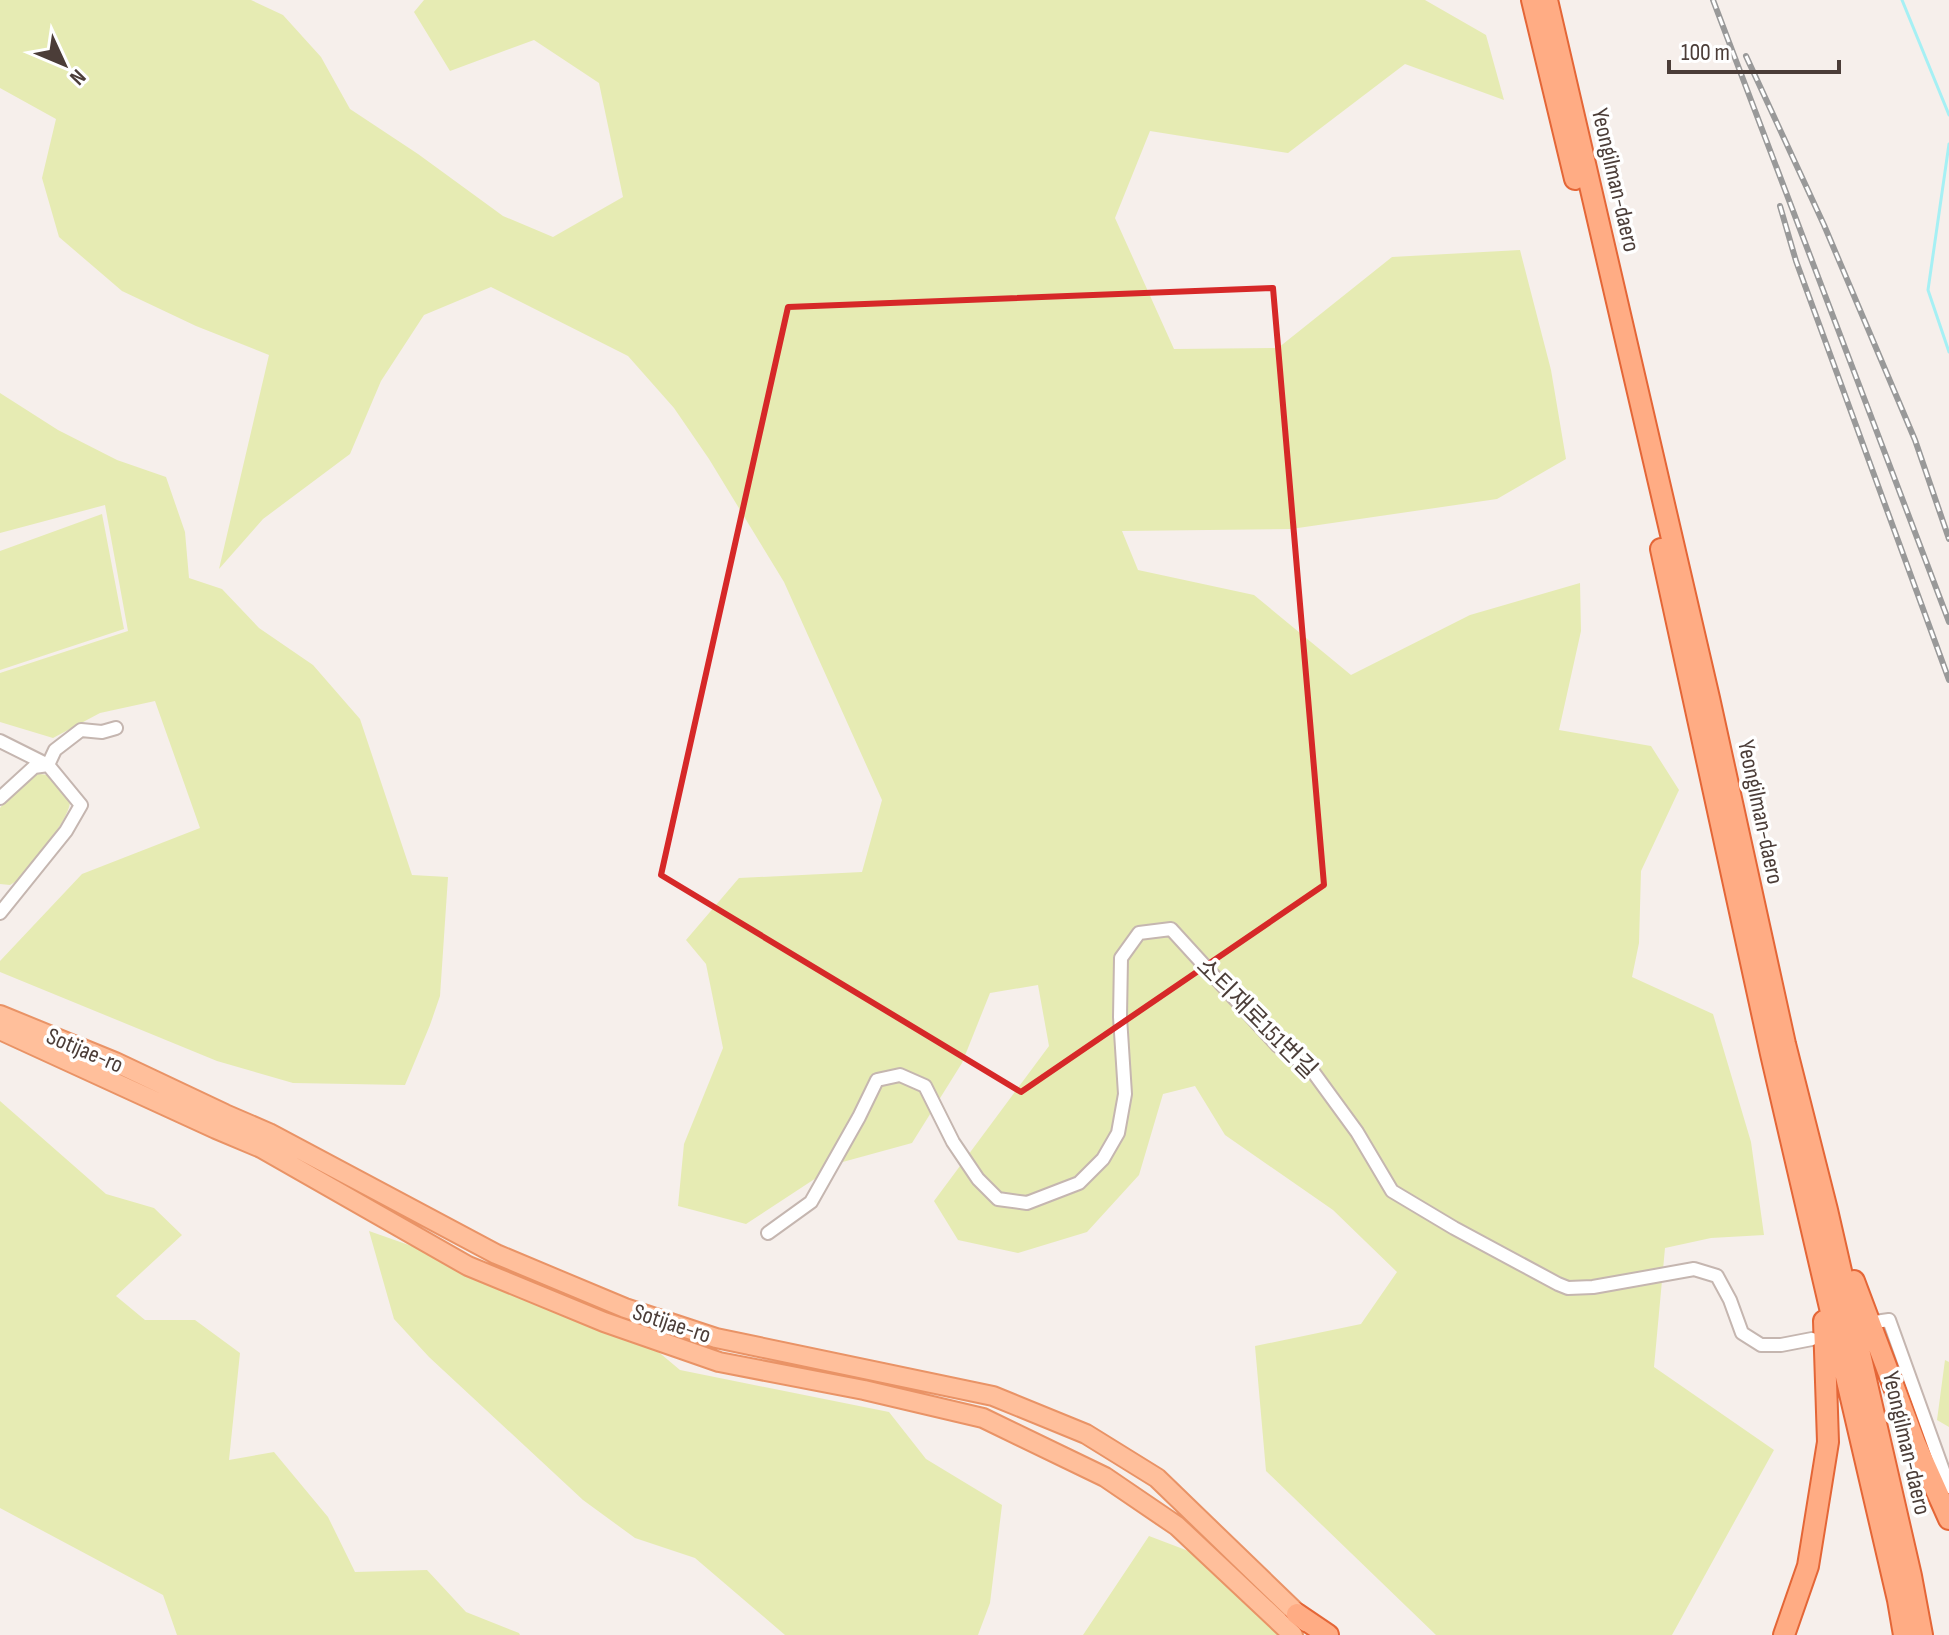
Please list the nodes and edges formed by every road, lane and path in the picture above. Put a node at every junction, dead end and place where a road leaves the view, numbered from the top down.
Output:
1 (1532, 0) edge
2 (1547, 0) edge
3 (116, 728) dead end
4 (0, 741) edge
5 (48, 765) junction
6 (0, 798) edge
7 (0, 913) edge
8 (0, 1015) edge
9 (0, 1030) edge
10 (1827, 1210) junction
11 (768, 1233) dead end
12 (1822, 1269) junction
13 (1875, 1322) dead end
14 (1812, 1339) dead end
15 (1949, 1487) edge
16 (1949, 1519) edge
17 (1297, 1614) junction
18 (1905, 1626) edge
19 (1293, 1635) edge
20 (1320, 1635) edge
21 (1328, 1635) edge
22 (1784, 1635) edge
23 (1924, 1635) edge

1 - 12 highway, Yeongilman-daero
2 - 10 highway, Yeongilman-daero
3 - 5 street
4 - 5 street
5 - 6 street
5 - 7 street
8 - 17 main road, Sotijae-ro
9 - 19 main road, Sotijae-ro
10 - 16 highway
10 - 18 highway, Yeongilman-daero
11 - 14 street, 소티재로151번길
12 - 18 highway, Yeongilman-daero
12 - 22 highway
13 - 15 street
17 - 20 main road, Sotijae-ro
17 - 21 highway
18 - 23 highway, Yeongilman-daero

